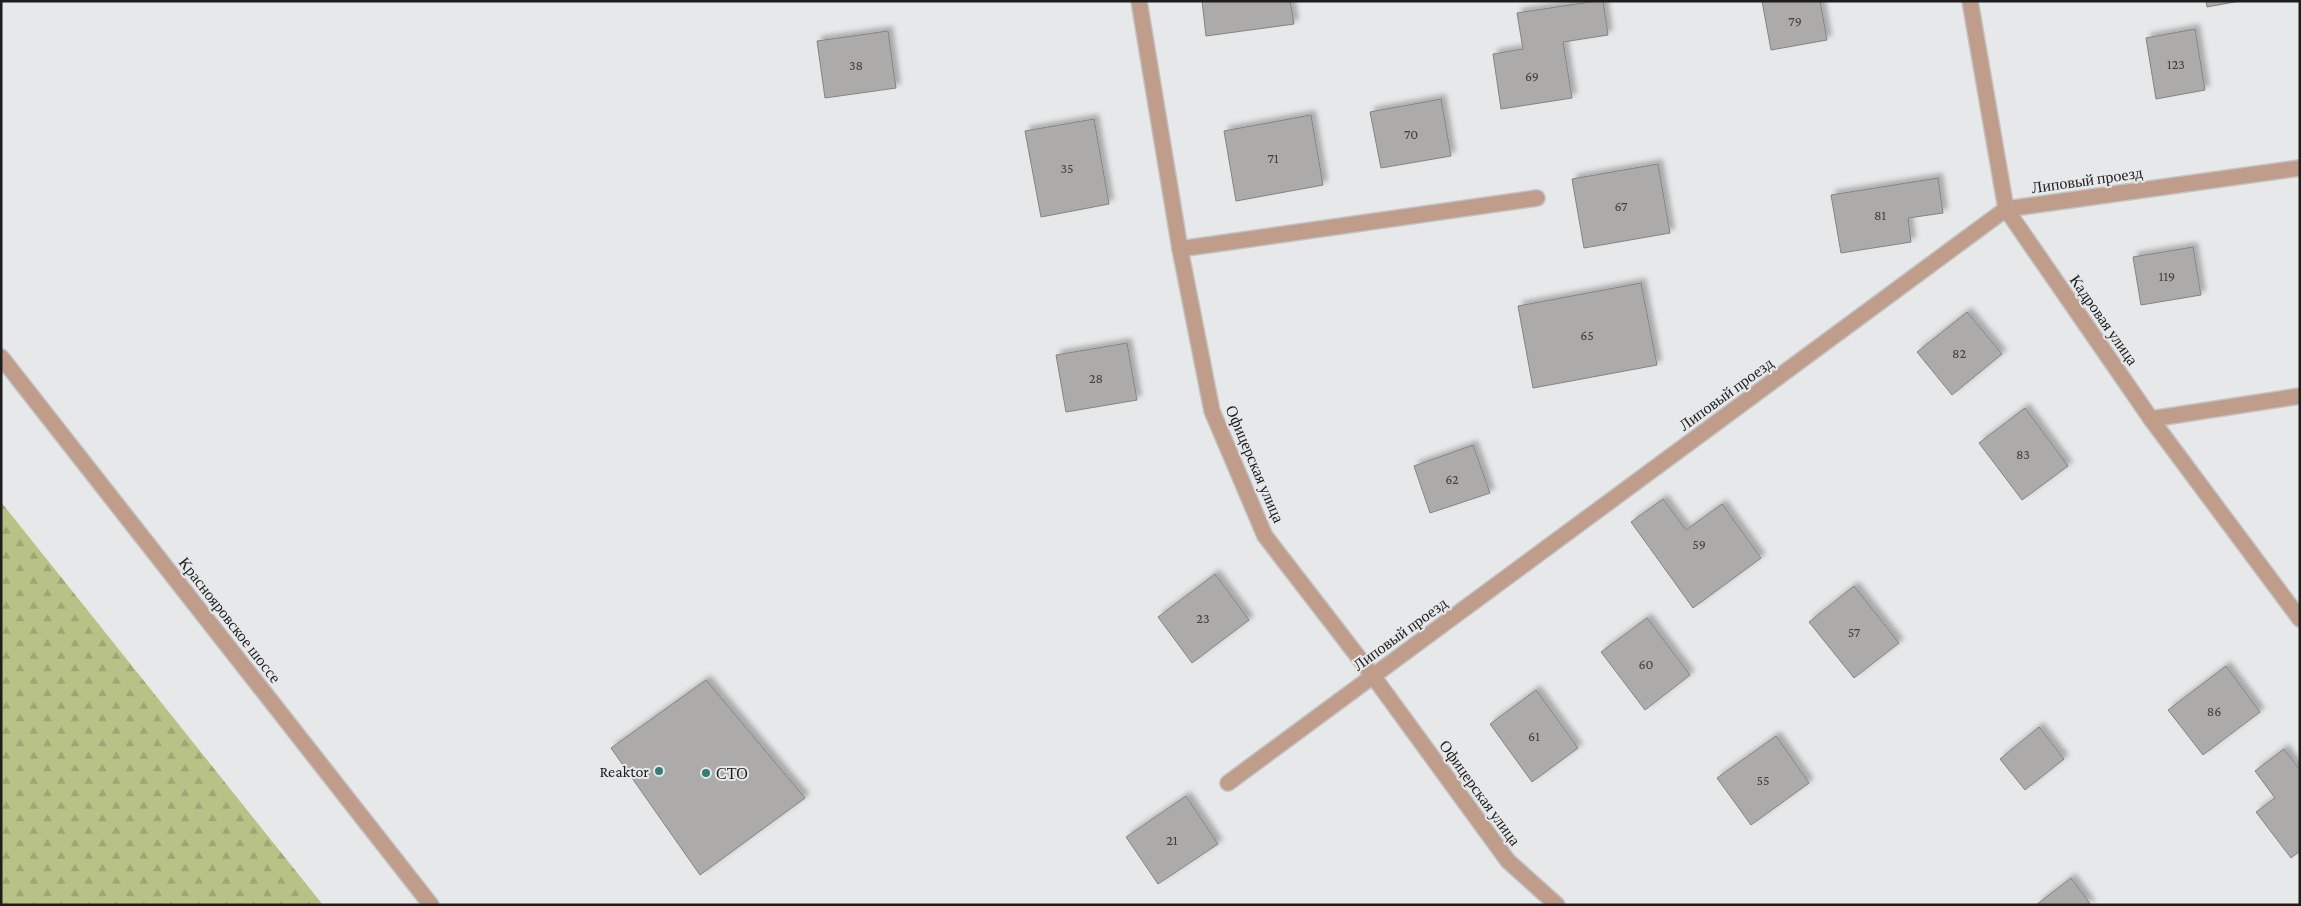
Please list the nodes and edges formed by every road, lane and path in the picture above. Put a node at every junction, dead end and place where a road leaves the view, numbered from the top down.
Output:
1 (1139, 1) edge
2 (1970, 1) edge
3 (2300, 168) edge
4 (1537, 198) dead end
5 (2006, 210) junction
6 (1180, 249) junction
7 (1, 357) edge
8 (2300, 396) edge
9 (2151, 419) junction
10 (2300, 619) edge
11 (1373, 676) junction
12 (1228, 783) dead end
13 (431, 905) edge
14 (1557, 905) edge

1 - 6 street, Офицерская улица
2 - 5 street, Кадровая улица
3 - 5 street, Липовый проезд
4 - 6 street
5 - 9 street, Кадровая улица
5 - 11 street, Липовый проезд
6 - 11 street, Офицерская улица
7 - 13 street, Краснояровское шоссе
8 - 9 street
9 - 10 street, Кадровая улица
11 - 12 street, Липовый проезд
11 - 14 street, Офицерская улица

